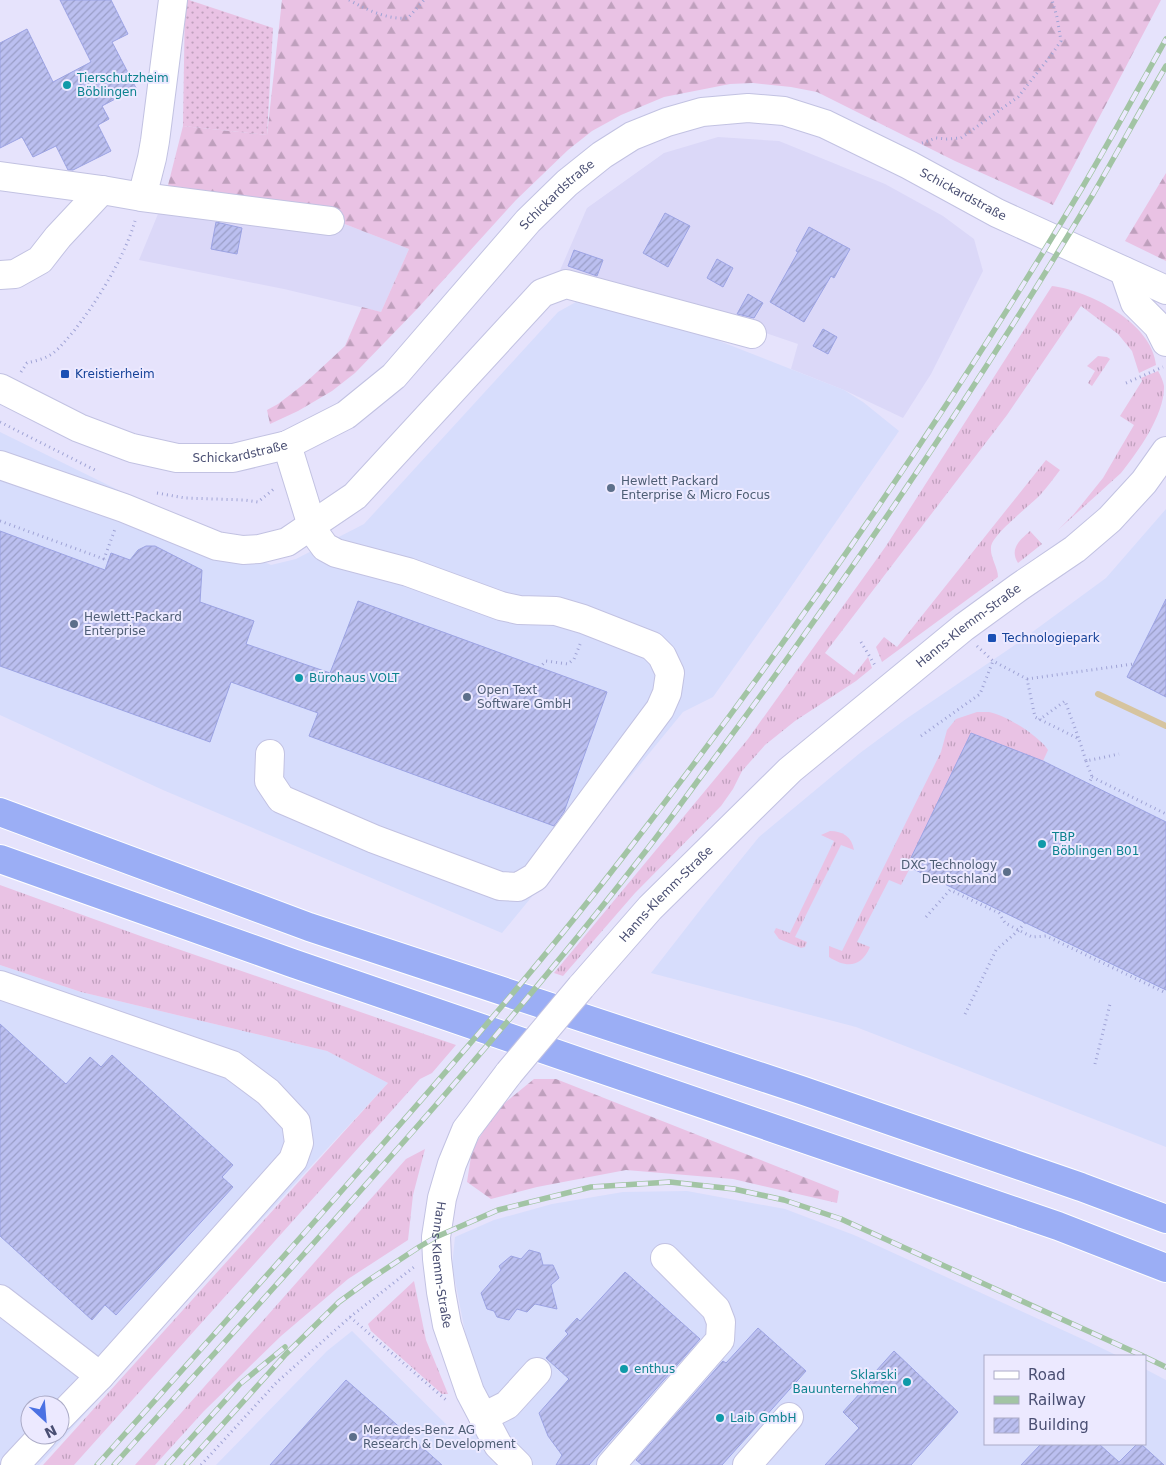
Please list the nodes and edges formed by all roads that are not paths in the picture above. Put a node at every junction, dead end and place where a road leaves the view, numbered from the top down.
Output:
1 (173, 0) edge
2 (0, 176) edge
3 (102, 190) junction
4 (142, 197) junction
5 (330, 221) dead end
6 (1124, 271) junction
7 (0, 275) edge
8 (1166, 290) edge
9 (752, 334) dead end
10 (1166, 342) edge
11 (4, 390) edge
12 (287, 445) junction
13 (1166, 451) edge
14 (0, 465) edge
15 (312, 526) junction
16 (270, 754) dead end
17 (0, 812) edge
18 (0, 859) edge
19 (0, 985) edge
20 (1166, 1219) edge
21 (665, 1258) dead end
22 (1166, 1268) edge
23 (0, 1299) edge
24 (537, 1372) dead end
25 (100, 1376) junction
26 (70, 1408) edge
27 (482, 1417) junction
28 (789, 1417) dead end
29 (34, 1445) edge
30 (15, 1465) edge
31 (518, 1465) edge
32 (611, 1465) edge
33 (747, 1465) edge

1 - 4 street
2 - 3 street
3 - 4 street
3 - 7 street
4 - 5 street
6 - 8 street, Schickardstraße
6 - 10 street
6 - 12 street, Schickardstraße
9 - 15 street
11 - 12 street, Schickardstraße
12 - 15 street
13 - 27 street, Hanns-Klemm-Straße, bridge
14 - 15 street
15 - 16 street
17 - 20 highway
18 - 22 highway
19 - 25 street
21 - 32 street
23 - 25 street
24 - 27 street
25 - 26 street
27 - 31 street, Hanns-Klemm-Straße
28 - 33 street
29 - 30 street

